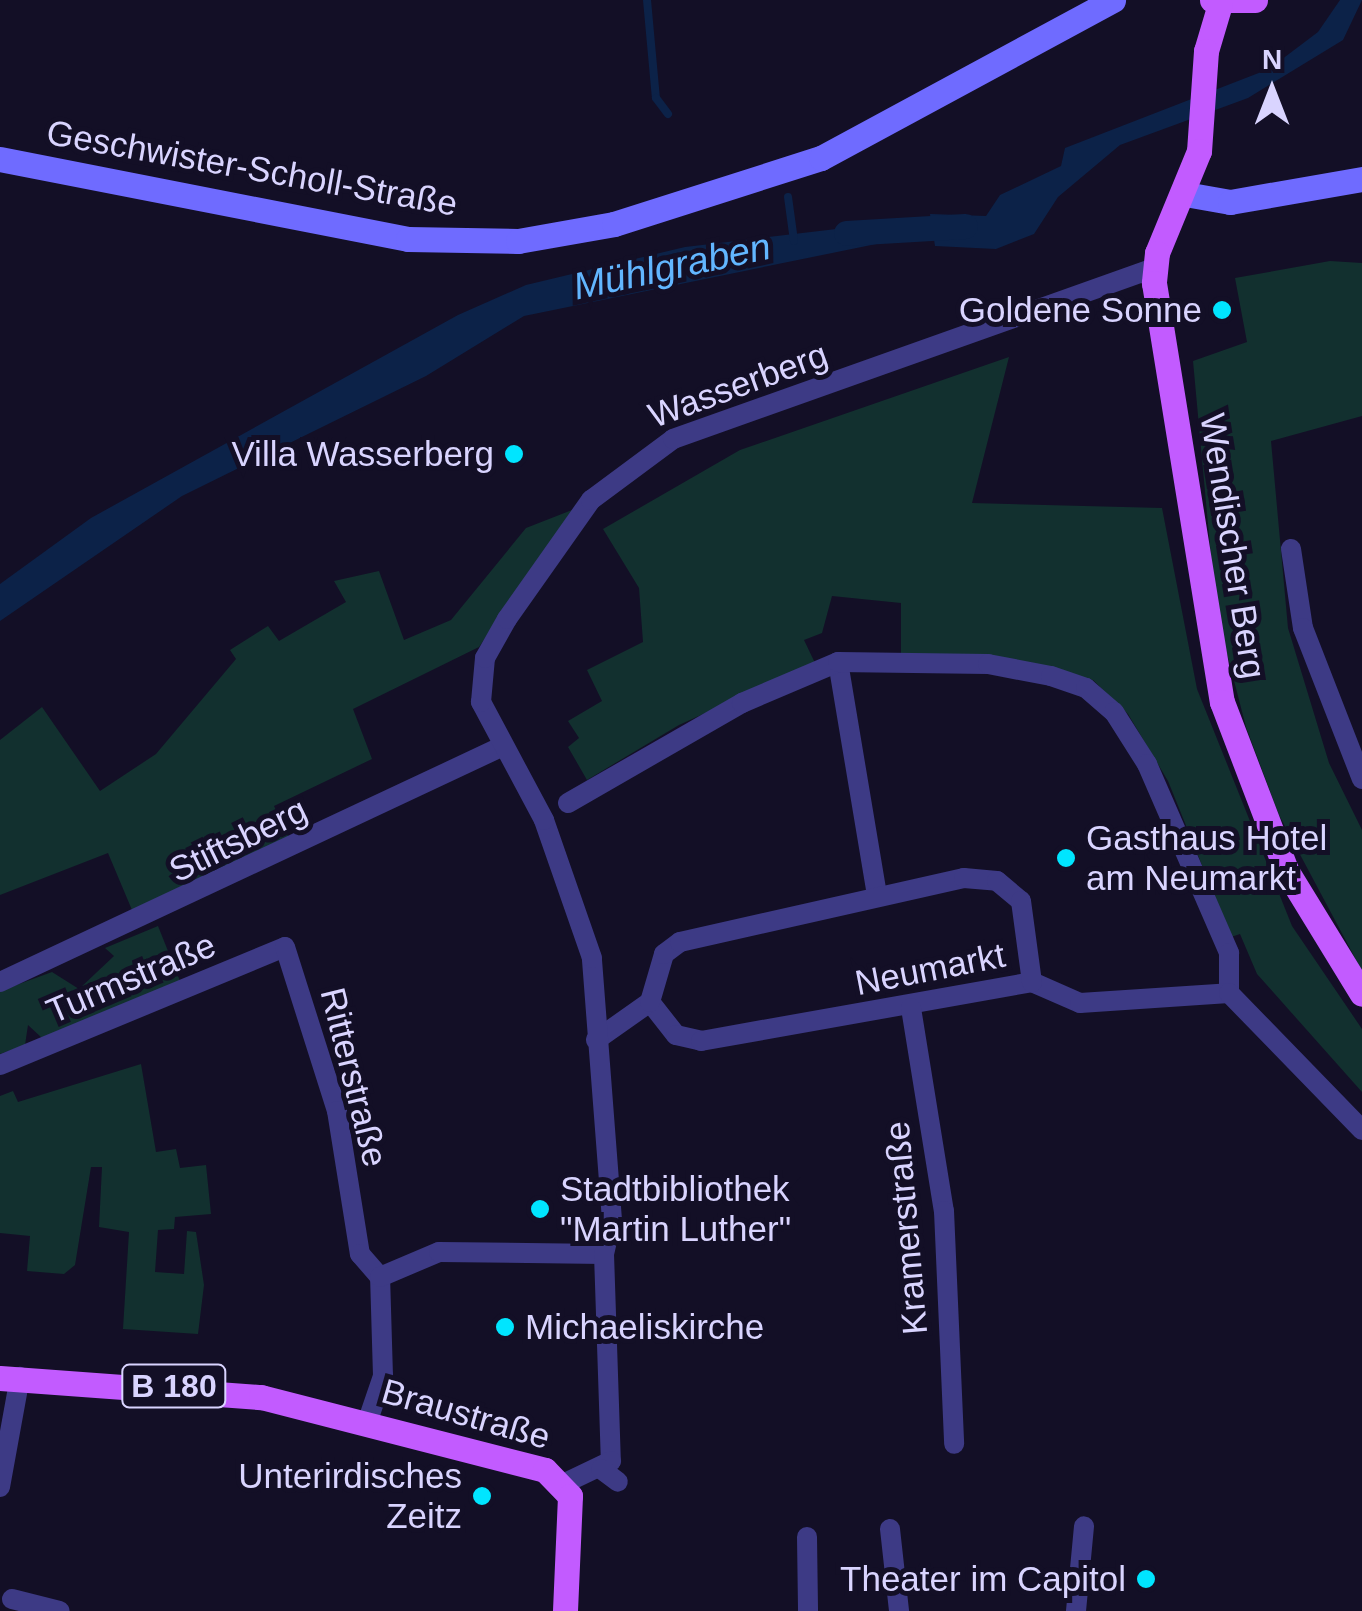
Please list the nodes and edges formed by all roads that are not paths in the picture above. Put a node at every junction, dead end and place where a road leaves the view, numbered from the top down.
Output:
1 (1114, 0) edge
2 (1255, 0) edge
3 (1216, 2) edge
4 (0, 158) edge
5 (1362, 179) edge
6 (1185, 194) junction
7 (1154, 268) junction
8 (1291, 549) dead end
9 (838, 662) junction
10 (501, 748) junction
11 (1362, 779) edge
12 (568, 804) dead end
13 (877, 895) junction
14 (285, 946) joint
15 (0, 982) edge
16 (1032, 982) junction
17 (1229, 993) junction
18 (1362, 994) edge
19 (650, 1002) junction
20 (911, 1008) junction
21 (596, 1040) junction
22 (0, 1064) edge
23 (1362, 1130) edge
24 (604, 1254) junction
25 (380, 1277) junction
26 (10, 1378) edge
27 (356, 1420) junction
28 (954, 1444) dead end
29 (565, 1483) junction
30 (0, 1487) edge
31 (1084, 1526) dead end
32 (890, 1530) dead end
33 (807, 1536) dead end
34 (12, 1599) dead end
35 (897, 1603) edge
36 (60, 1611) edge
37 (566, 1611) edge
38 (808, 1611) edge
39 (1076, 1611) edge

1 - 4 street, Geschwister-Scholl-Straße
2 - 3 main road
3 - 6 main road
5 - 6 street
6 - 7 main road
7 - 10 street, Wasserberg
7 - 18 main road, Wendischer Berg
8 - 11 street
9 - 12 street
9 - 13 street
9 - 17 street
10 - 15 street, Stiftsberg
10 - 21 street, Wasserberg
13 - 16 street, Neumarkt
13 - 19 street, Neumarkt
14 - 22 street, Turmstraße
14 - 25 street, Ritterstraße
16 - 17 street
16 - 20 street, Neumarkt
17 - 23 street
19 - 20 street, Neumarkt
19 - 21 street
20 - 28 street, Kramerstraße
21 - 24 street
24 - 25 street
24 - 29 street
25 - 27 street
26 - 27 main road, B 180
26 - 30 street
27 - 29 main road, Braustraße / B 180
29 - 37 main road
31 - 39 street
32 - 35 street
33 - 38 street
34 - 36 street

